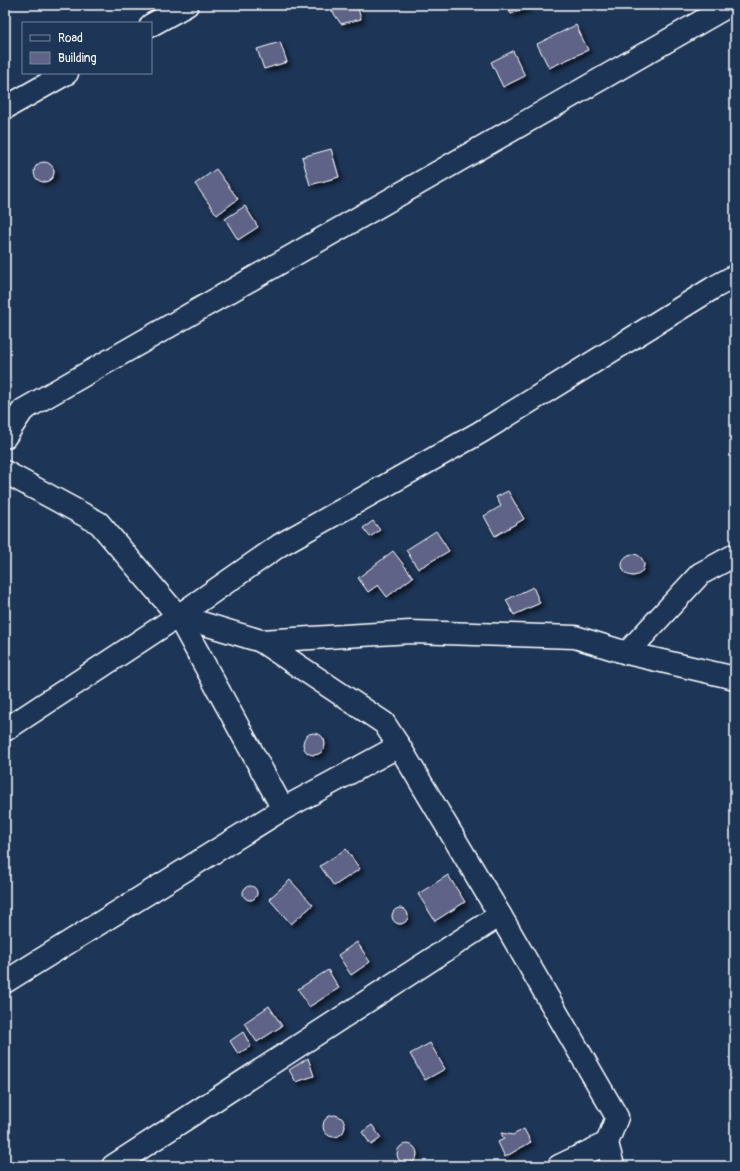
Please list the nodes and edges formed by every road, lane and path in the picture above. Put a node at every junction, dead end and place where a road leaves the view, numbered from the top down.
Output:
1 (187, 5) edge
2 (730, 5) edge
3 (152, 24) edge
4 (65, 74) edge
5 (5, 108) edge
6 (735, 276) edge
7 (5, 437) edge
8 (5, 472) edge
9 (735, 555) edge
10 (178, 616) junction
11 (261, 641) junction
12 (627, 653) junction
13 (735, 678) edge
14 (5, 730) edge
15 (399, 746) junction
16 (283, 809) junction
17 (500, 915) junction
18 (5, 982) edge
19 (607, 1143) junction
20 (113, 1166) edge
21 (560, 1166) edge
22 (613, 1166) edge

1 - 3 street
2 - 7 street
4 - 5 street
6 - 10 street
8 - 10 street
9 - 12 street
10 - 11 street
10 - 14 street
10 - 16 street
11 - 12 street
11 - 15 street
12 - 13 street
15 - 16 street
15 - 17 street
16 - 18 street
17 - 19 street
17 - 20 street
19 - 21 street
19 - 22 street

